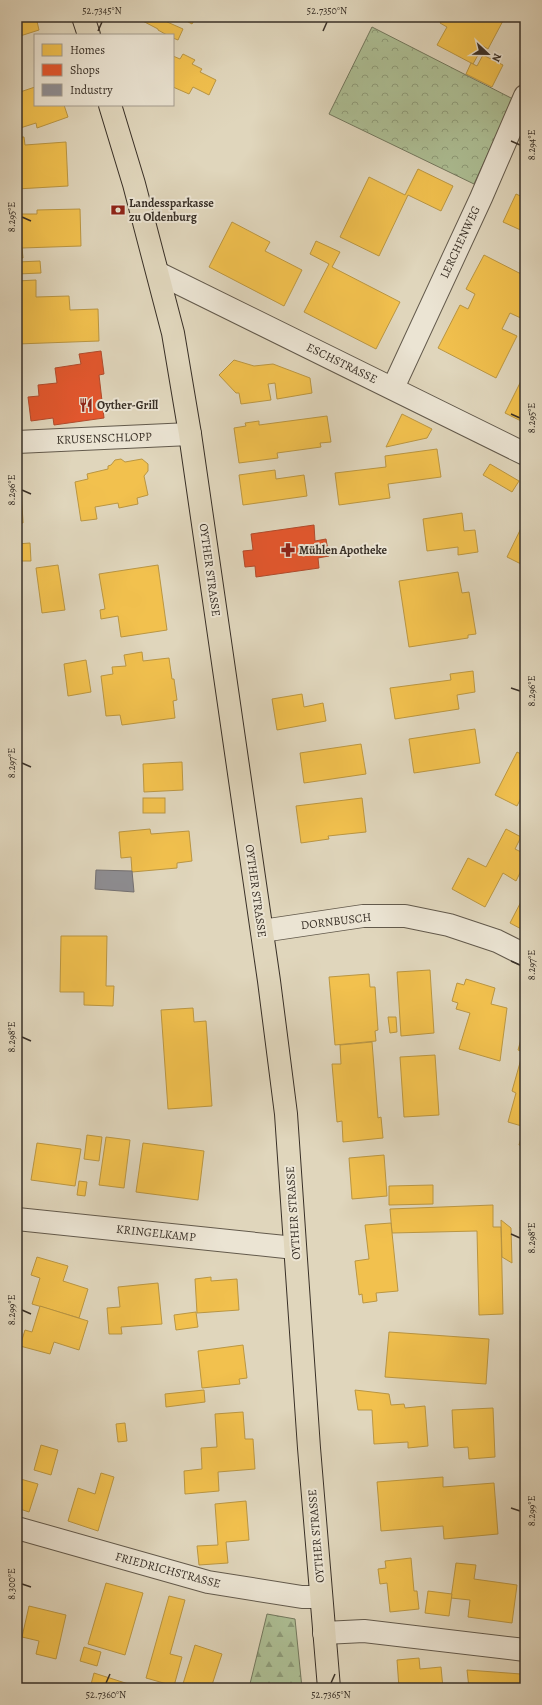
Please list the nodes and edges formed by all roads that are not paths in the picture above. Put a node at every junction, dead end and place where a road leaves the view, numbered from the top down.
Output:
1 (83, 17) edge
2 (89, 34) edge
3 (525, 96) edge
4 (110, 106) edge
5 (158, 273) junction
6 (393, 388) junction
7 (190, 434) junction
8 (17, 442) edge
9 (525, 454) edge
10 (262, 930) junction
11 (525, 955) edge
12 (17, 1219) edge
13 (295, 1248) junction
14 (17, 1528) edge
15 (321, 1597) junction
16 (324, 1632) junction
17 (525, 1650) edge
18 (329, 1688) edge

1 - 2 main road
3 - 6 street, LERCHENWEG
4 - 5 main road, OYTHER STRASSE
5 - 6 street, ESCHSTRASSE
5 - 7 main road, OYTHER STRASSE
6 - 9 street, ESCHSTRASSE
7 - 8 street, KRUSENSCHLOPP
7 - 10 main road, OYTHER STRASSE
10 - 11 street, DORNBUSCH
10 - 13 main road, OYTHER STRASSE
12 - 13 street, KRINGELKAMP
13 - 15 main road, OYTHER STRASSE
14 - 15 street, FRIEDRICHSTRASSE
15 - 16 main road, OYTHER STRASSE
16 - 17 street
16 - 18 main road, OYTHER STRASSE

